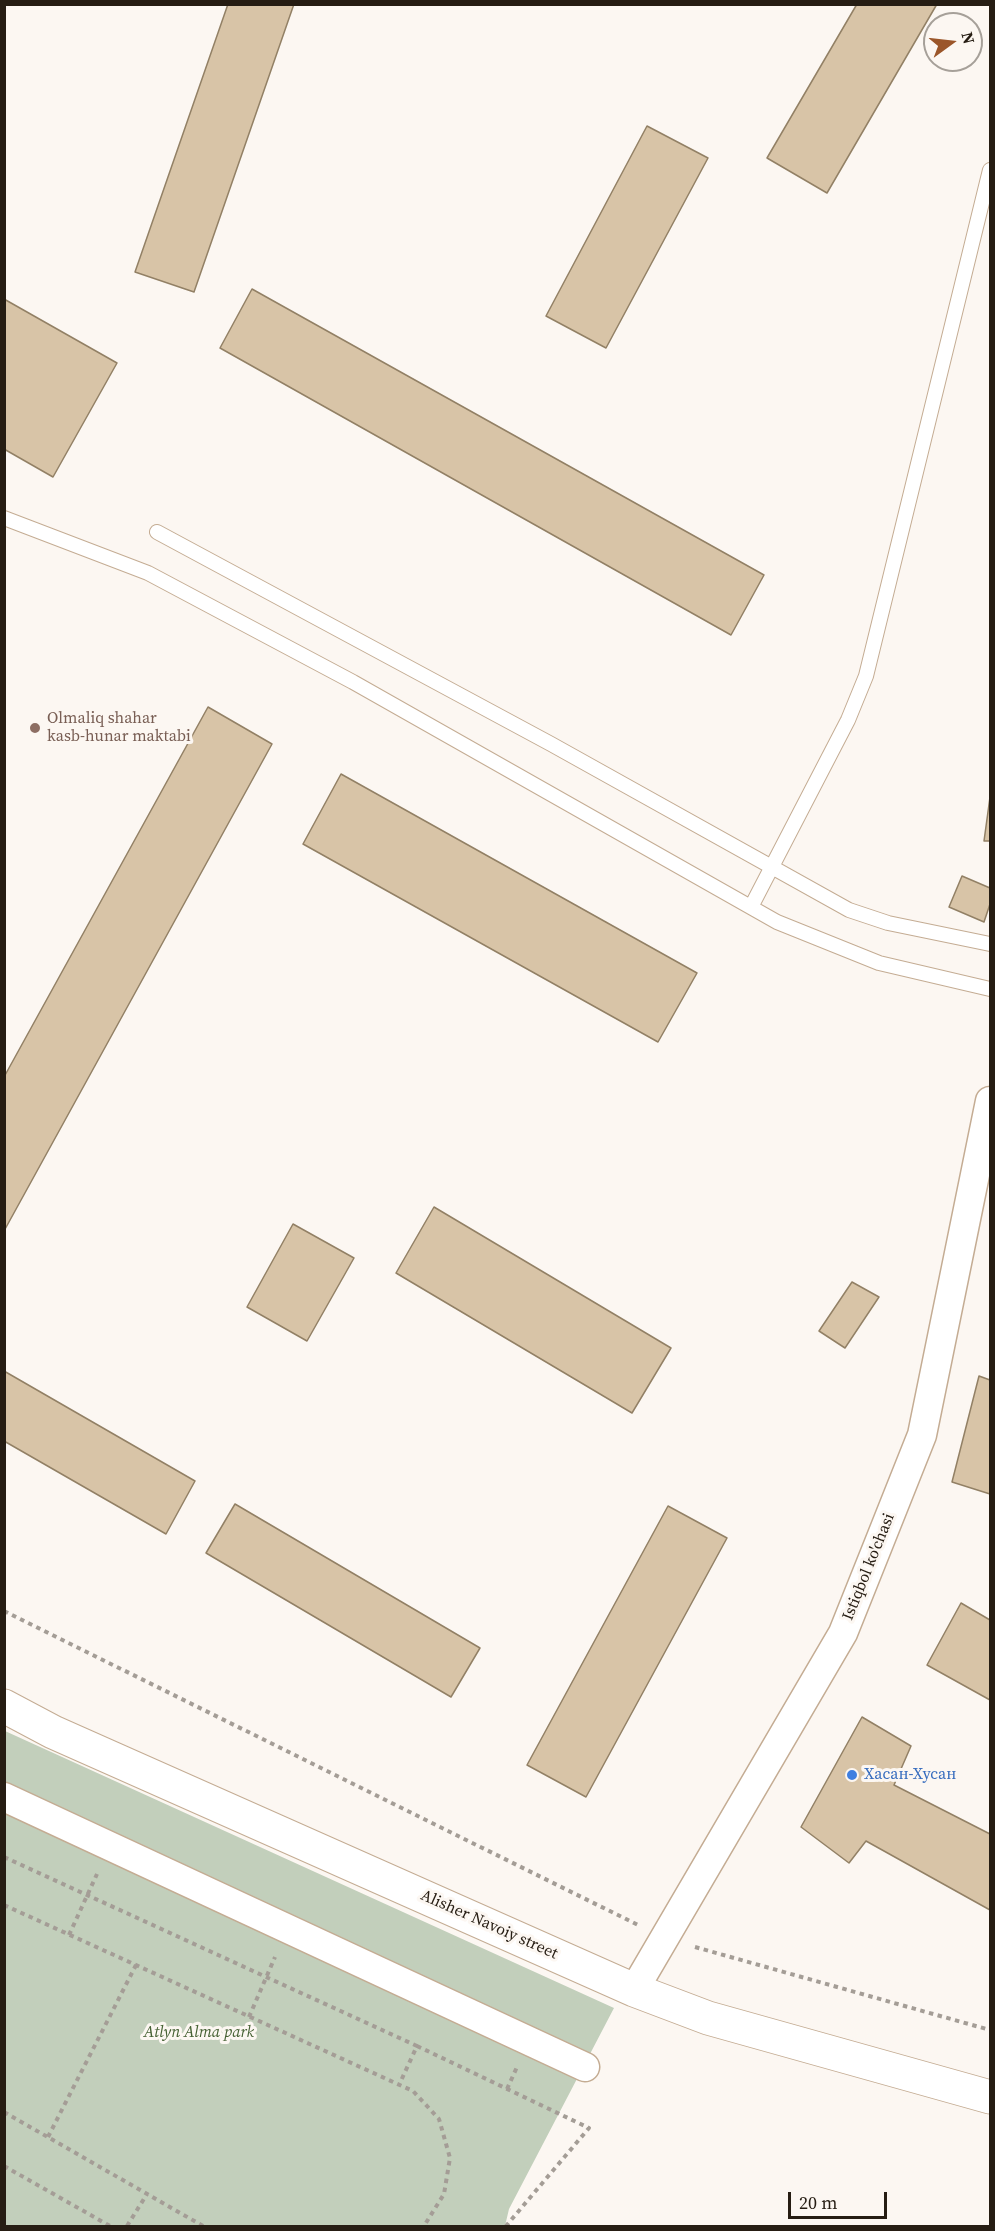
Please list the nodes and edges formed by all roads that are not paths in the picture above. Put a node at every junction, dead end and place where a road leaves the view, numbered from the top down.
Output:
1 (990, 170) edge
2 (4, 518) edge
3 (157, 532) dead end
4 (771, 867) junction
5 (751, 907) junction
6 (990, 944) edge
7 (990, 989) edge
8 (990, 1101) edge
9 (4, 1706) edge
10 (4, 1797) edge
11 (634, 1990) junction
12 (585, 2067) dead end
13 (990, 2097) edge

1 - 4 lane
2 - 5 lane
3 - 4 lane
4 - 5 lane
4 - 6 lane
5 - 7 lane
8 - 11 street, Istiqbol ko'chasi
9 - 11 street, Alisher Navoiy street
10 - 12 street
11 - 13 street, Alisher Navoiy street

